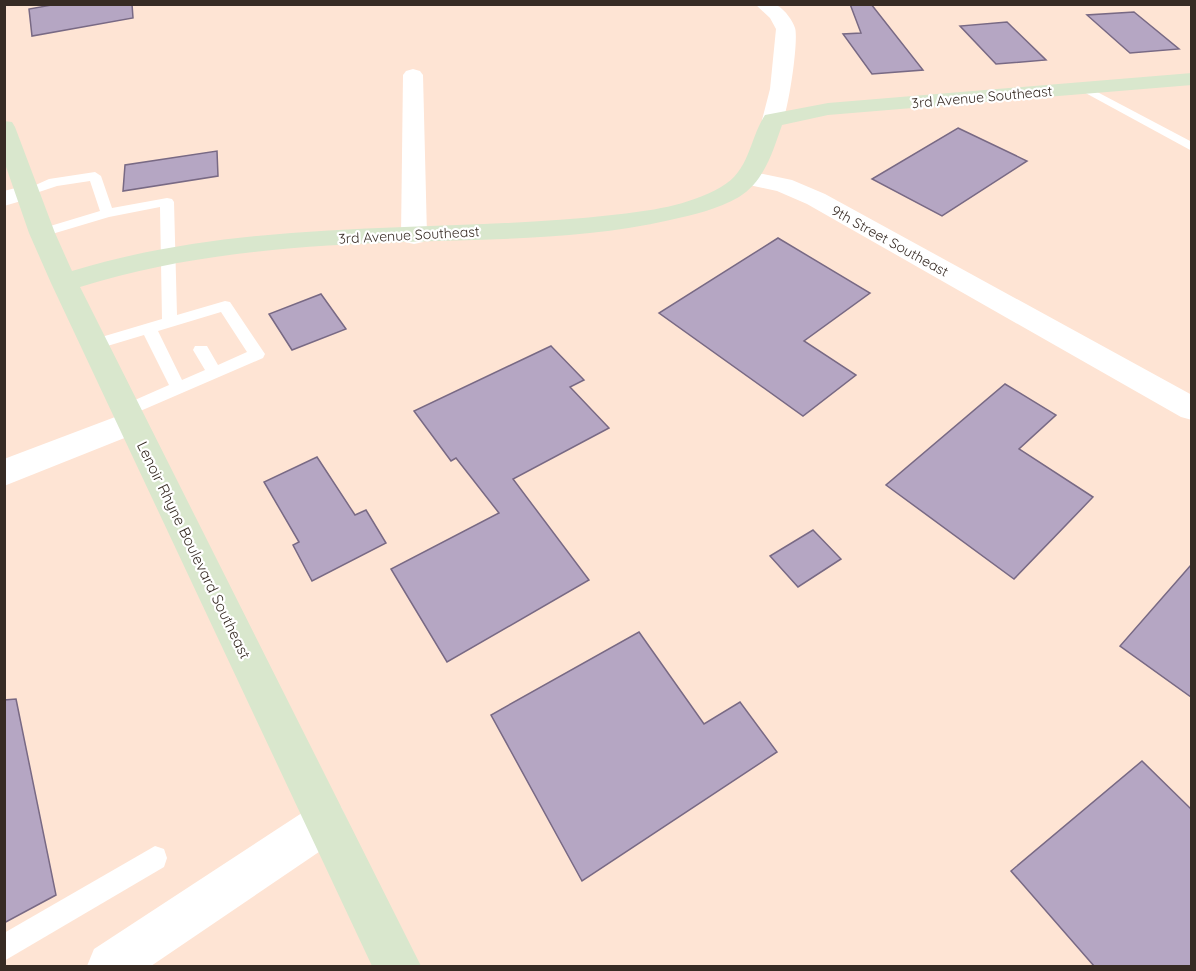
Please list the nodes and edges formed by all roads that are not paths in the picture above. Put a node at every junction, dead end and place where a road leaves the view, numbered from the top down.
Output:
1 (764, 4) edge
2 (413, 75) dead end
3 (1191, 79) edge
4 (1084, 88) junction
5 (773, 120) junction
6 (4, 127) edge
7 (1191, 147) edge
8 (748, 178) junction
9 (16, 195) edge
10 (107, 213) junction
11 (42, 233) junction
12 (414, 236) junction
13 (169, 254) junction
14 (64, 283) junction
15 (182, 324) junction
16 (149, 329) junction
17 (94, 345) junction
18 (201, 350) dead end
19 (214, 372) junction
20 (178, 388) junction
21 (1191, 409) edge
22 (128, 417) junction
23 (4, 472) edge
24 (326, 822) junction
25 (155, 858) dead end
26 (4, 948) edge
27 (111, 966) edge
28 (397, 966) edge

1 - 5 street
2 - 12 street
3 - 4 street, 3rd Avenue Southeast
4 - 5 street, 3rd Avenue Southeast
4 - 7 lane
5 - 8 street
6 - 9 street, Lenoir Rhyne Boulevard Southeast
8 - 12 street, 3rd Avenue Southeast
8 - 21 street, 9th Street Southeast
9 - 10 lane
9 - 11 street, Lenoir Rhyne Boulevard Southeast
10 - 11 lane
10 - 13 lane
11 - 14 street, Lenoir Rhyne Boulevard Southeast
12 - 13 street, 3rd Avenue Southeast
13 - 14 street, 3rd Avenue Southeast
13 - 15 lane
14 - 17 street, Lenoir Rhyne Boulevard Southeast
15 - 16 lane
15 - 19 lane
16 - 17 lane
16 - 20 lane
17 - 22 street, Lenoir Rhyne Boulevard Southeast
18 - 19 lane
19 - 20 lane
20 - 22 lane
22 - 23 street
22 - 24 street, Lenoir Rhyne Boulevard Southeast
24 - 27 street
24 - 28 street, Lenoir Rhyne Boulevard Southeast
25 - 26 lane

